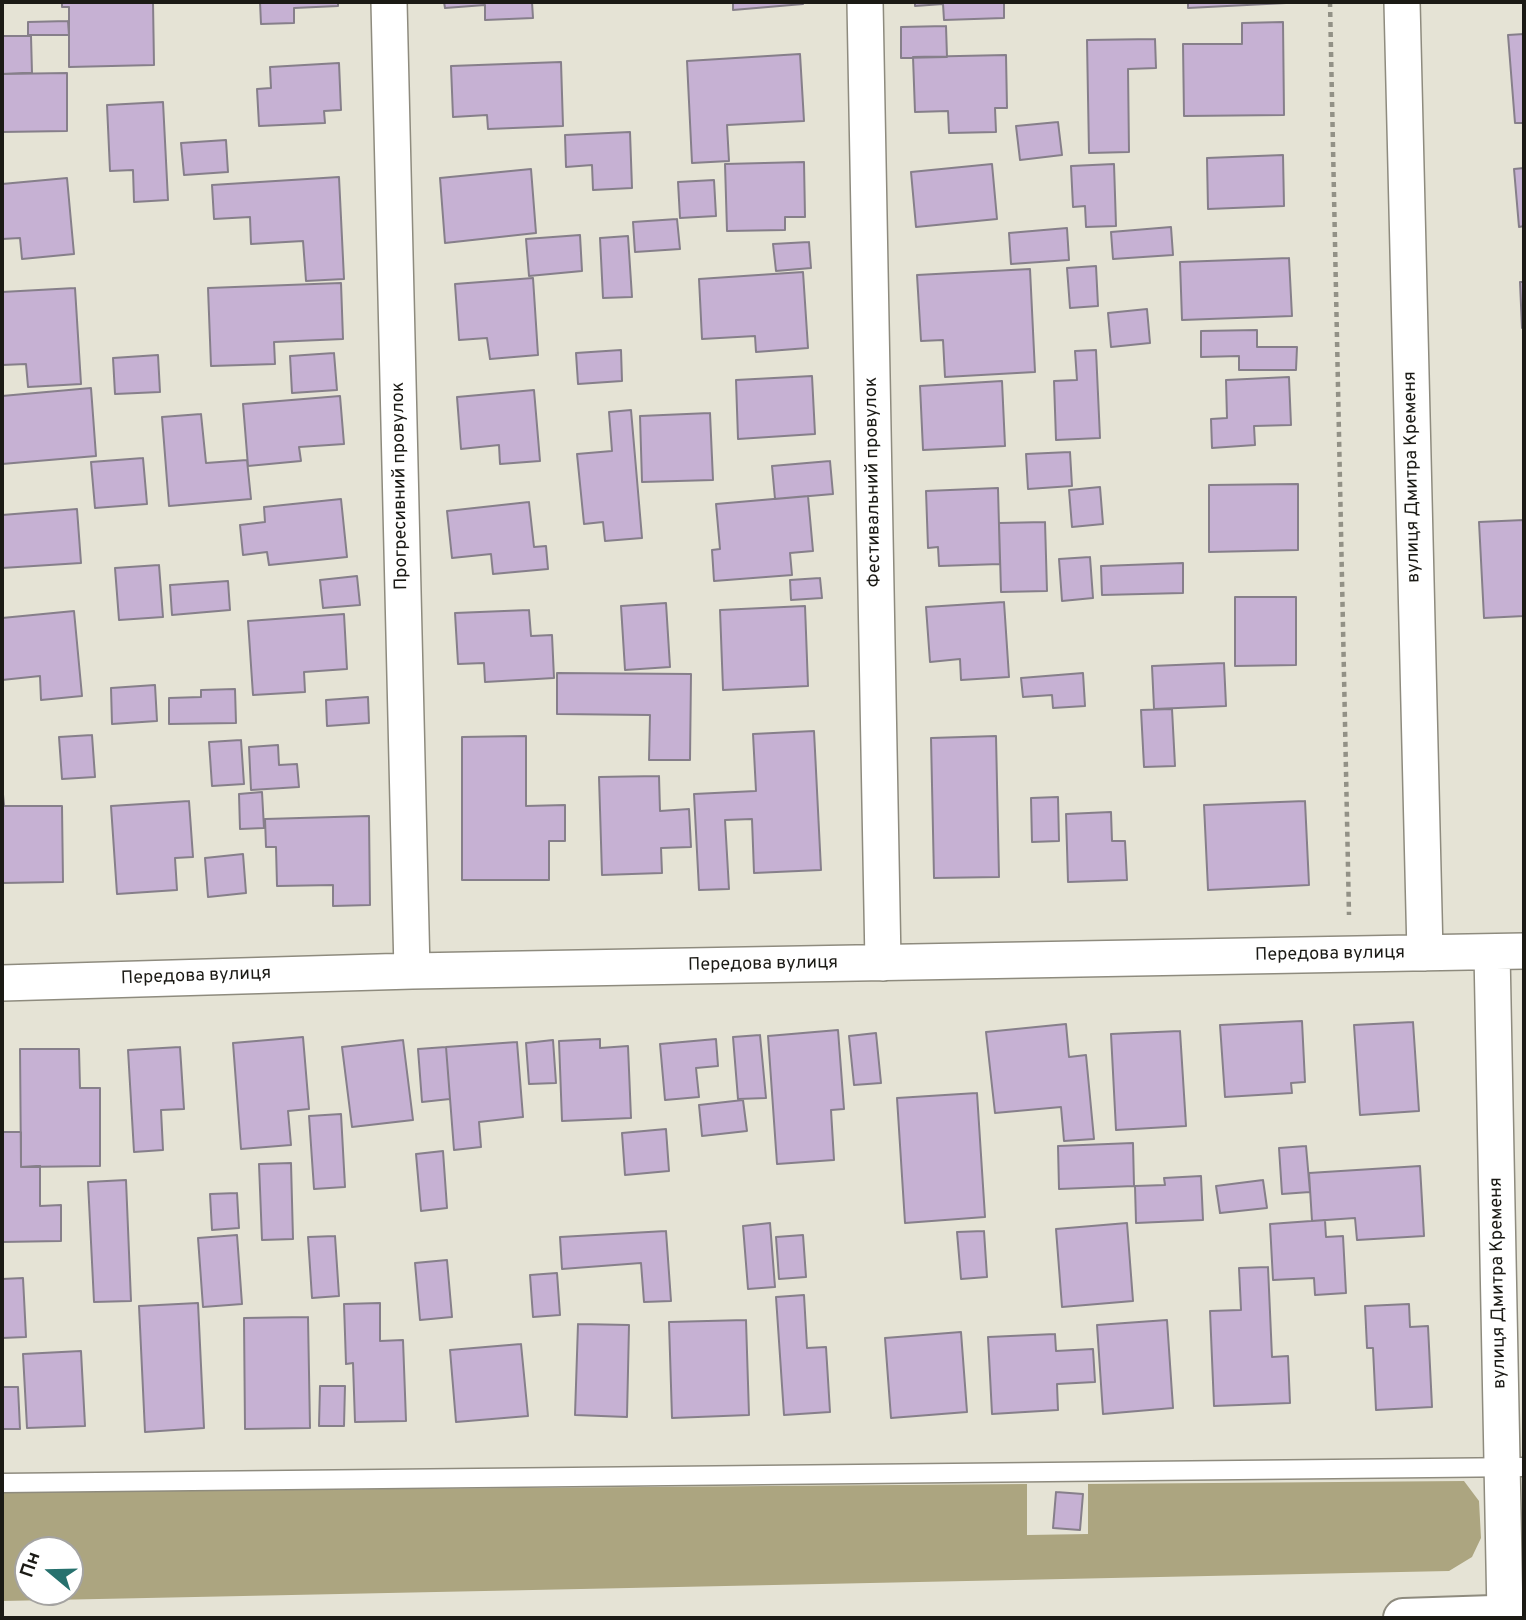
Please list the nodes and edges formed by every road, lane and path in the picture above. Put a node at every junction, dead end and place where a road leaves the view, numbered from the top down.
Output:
1 (389, 2) edge
2 (865, 2) edge
3 (1330, 2) edge
4 (1402, 2) edge
5 (1508, 951) edge
6 (1425, 953) junction
7 (1350, 954) junction
8 (883, 963) junction
9 (412, 971) junction
10 (2, 983) edge
11 (1514, 1467) edge
12 (2, 1483) edge
13 (1515, 1615) edge
14 (1403, 1618) edge

1 - 9 street, Прогресивний провулок
2 - 8 street, Фестивальний провулок
3 - 7 path
4 - 6 street, вулиця Дмитра Кременя
5 - 6 street, Передова вулиця
5 - 11 street, вулиця Дмитра Кременя
6 - 7 street, Передова вулиця
7 - 8 street, Передова вулиця
8 - 9 street, Передова вулиця
9 - 10 street, Передова вулиця
11 - 12 lane
11 - 13 street, вулиця Дмитра Кременя
13 - 14 street

